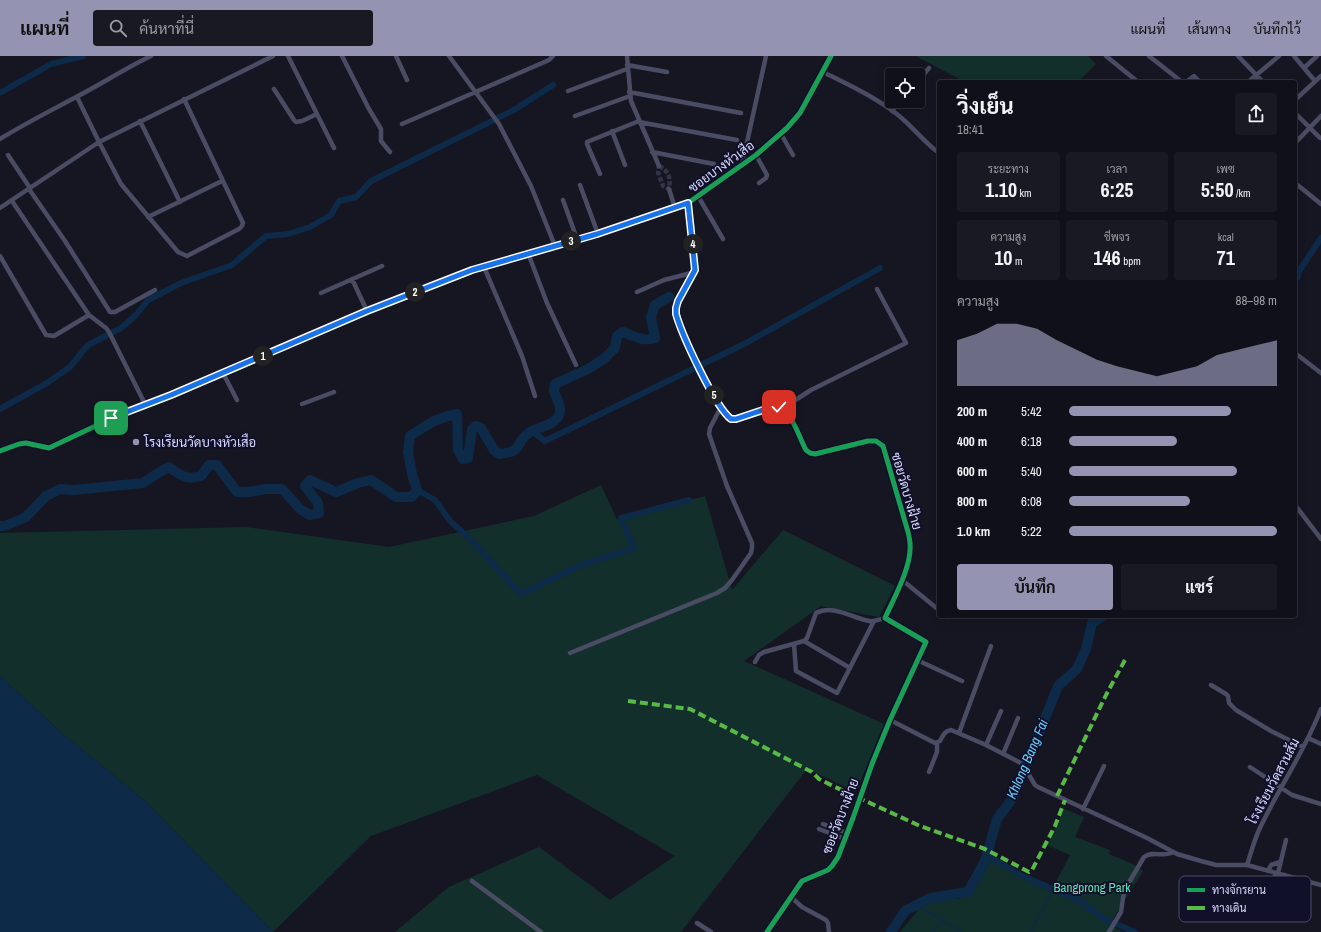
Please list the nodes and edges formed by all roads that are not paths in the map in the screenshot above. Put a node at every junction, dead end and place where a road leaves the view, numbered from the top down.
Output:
1 (151, 56) edge
2 (273, 56) edge
3 (288, 56) edge
4 (342, 56) edge
5 (396, 56) edge
6 (449, 56) edge
7 (553, 56) edge
8 (626, 56) edge
9 (766, 56) edge
10 (831, 56) edge
11 (1106, 56) edge
12 (1150, 56) edge
13 (1238, 56) edge
14 (1279, 56) edge
15 (1294, 56) edge
16 (1317, 56) edge
17 (627, 67) junction
18 (929, 68) dead end
19 (1304, 68) junction
20 (667, 72) dead end
21 (823, 72) junction
22 (925, 73) edge
23 (1257, 75) junction
24 (1321, 76) edge
25 (407, 80) dead end
26 (1136, 80) edge
27 (1180, 80) edge
28 (1189, 80) edge
29 (1198, 80) edge
30 (1251, 80) edge
31 (1261, 80) edge
32 (1315, 81) junction
33 (274, 89) dead end
34 (475, 92) junction
35 (568, 92) dead end
36 (629, 94) junction
37 (77, 97) junction
38 (1297, 98) edge
39 (184, 99) junction
40 (894, 108) edge
41 (892, 111) junction
42 (741, 113) dead end
43 (317, 114) junction
44 (1297, 115) edge
45 (575, 116) dead end
46 (1321, 116) edge
47 (140, 120) junction
48 (639, 121) junction
49 (402, 124) dead end
50 (1310, 128) junction
51 (612, 132) junction
52 (781, 134) junction
53 (0, 138) edge
54 (1320, 138) edge
55 (737, 140) dead end
56 (1297, 141) edge
57 (99, 142) junction
58 (334, 148) dead end
59 (937, 151) edge
60 (390, 152) dead end
61 (652, 152) junction
62 (8, 155) dead end
63 (756, 155) junction
64 (793, 155) dead end
65 (714, 164) dead end
66 (625, 165) dead end
67 (742, 165) junction
68 (659, 166) tunnel mouth
69 (600, 174) dead end
70 (222, 180) junction
71 (759, 183) dead end
72 (580, 185) dead end
73 (1297, 185) edge
74 (30, 188) junction
75 (669, 189) dead end
76 (698, 196) junction
77 (563, 200) dead end
78 (12, 201) junction
79 (180, 202) junction
80 (688, 203) junction
81 (1321, 204) edge
82 (0, 208) edge
83 (675, 208) junction
84 (148, 217) junction
85 (598, 234) junction
86 (577, 239) junction
87 (723, 239) dead end
88 (555, 246) junction
89 (528, 253) junction
90 (0, 256) edge
91 (382, 266) dead end
92 (484, 267) junction
93 (695, 272) junction
94 (352, 279) junction
95 (877, 289) dead end
96 (155, 290) dead end
97 (637, 292) dead end
98 (321, 293) dead end
99 (367, 311) junction
100 (89, 315) junction
101 (1297, 355) edge
102 (576, 365) dead end
103 (223, 373) junction
104 (1321, 373) edge
105 (334, 392) dead end
106 (535, 396) dead end
107 (237, 400) dead end
108 (302, 404) dead end
109 (146, 406) junction
110 (721, 407) junction
111 (783, 408) junction
112 (0, 451) edge
113 (1297, 508) edge
114 (1321, 539) edge
115 (902, 580) junction
116 (937, 608) edge
117 (885, 618) junction
118 (874, 621) junction
119 (804, 642) junction
120 (794, 644) junction
121 (991, 646) dead end
122 (570, 653) dead end
123 (917, 660) junction
124 (755, 662) dead end
125 (850, 668) junction
126 (962, 681) dead end
127 (1210, 685) dead end
128 (1001, 711) dead end
129 (1320, 712) edge
130 (1018, 718) dead end
131 (890, 720) junction
132 (959, 733) junction
133 (1308, 738) junction
134 (938, 743) junction
135 (1321, 744) edge
136 (986, 745) junction
137 (1303, 747) junction
138 (1003, 754) junction
139 (1104, 766) dead end
140 (1250, 767) dead end
141 (929, 772) dead end
142 (1282, 788) junction
143 (1321, 804) edge
144 (1084, 809) junction
145 (823, 824) dead end
146 (818, 829) dead end
147 (847, 833) junction
148 (845, 839) junction
149 (1286, 840) dead end
150 (1173, 852) junction
151 (1280, 862) junction
152 (1247, 865) junction
153 (1268, 871) junction
154 (1277, 873) junction
155 (1285, 875) joint
156 (1276, 876) edge
157 (1289, 876) edge
158 (472, 881) dead end
159 (1311, 882) edge
160 (1321, 885) edge
161 (791, 897) junction
162 (697, 923) dead end
163 (1110, 931) edge
164 (540, 932) edge
165 (711, 932) edge
166 (767, 932) edge
167 (829, 932) edge

1 - 37 street
2 - 39 street
3 - 43 street
4 - 60 street
5 - 25 street
6 - 34 street
7 - 34 street
8 - 17 street
9 - 67 street
10 - 21 street, ซอยบางหัวเสือ
11 - 26 street
12 - 27 street
13 - 23 street
14 - 23 street
15 - 19 street
16 - 19 street
17 - 20 street
17 - 35 street
17 - 36 street
18 - 22 street
19 - 32 street
21 - 41 street
21 - 52 street, ซอยบางหัวเสือ
23 - 30 street
23 - 31 street
24 - 32 street
28 - 29 street
32 - 38 street
33 - 43 street
34 - 49 street
34 - 88 street
36 - 42 street
36 - 45 street
36 - 48 street
37 - 53 street
37 - 57 street
39 - 47 street
39 - 70 street
40 - 41 street
41 - 59 street
43 - 58 street
44 - 50 street
46 - 50 street
47 - 57 street
47 - 79 street
48 - 51 street
48 - 55 street
48 - 61 street
50 - 54 street
50 - 56 street
51 - 66 street
51 - 69 street
52 - 63 street, ซอยบางหัวเสือ
52 - 64 street
57 - 74 street
57 - 84 street
61 - 65 street
61 - 68 street
62 - 74 street
63 - 67 street, ซอยบางหัวเสือ
63 - 71 street
67 - 76 street, ซอยบางหัวเสือ
70 - 79 street
70 - 84 street
72 - 85 street
73 - 81 street
74 - 78 street
74 - 96 street
75 - 83 street
76 - 80 street, ซอยบางหัวเสือ
76 - 87 street
77 - 86 street
78 - 82 street
78 - 100 street
79 - 84 street
80 - 83 street, ซอยบางหัวเสือ
80 - 93 street
83 - 85 street, ซอยบางหัวเสือ
85 - 86 street, ซอยบางหัวเสือ
86 - 88 street, ซอยบางหัวเสือ
88 - 89 street, ซอยบางหัวเสือ
89 - 92 street, ซอยบางหัวเสือ
89 - 102 street
90 - 100 street
91 - 94 street
92 - 99 street, ซอยบางหัวเสือ
92 - 106 street
93 - 97 street
93 - 110 street
94 - 98 street
94 - 99 street
95 - 111 street
99 - 103 street, ซอยบางหัวเสือ
100 - 109 street
101 - 104 street
103 - 107 street
103 - 109 street, ซอยบางหัวเสือ
105 - 108 street
109 - 112 street, ซอยบางหัวเสือ
110 - 111 street
110 - 122 street
111 - 115 street, ซอยวัดบางฝ้าย
113 - 114 street
115 - 116 street
115 - 117 street, ซอยวัดบางฝ้าย
117 - 118 street
117 - 123 street, ซอยวัดบางฝ้าย
118 - 119 street
118 - 125 street
119 - 120 street
119 - 125 street
120 - 124 street
120 - 125 street
121 - 132 street
123 - 126 street
123 - 131 street, ซอยวัดบางฝ้าย
127 - 137 street
128 - 136 street
129 - 133 street, โรงเรียนวัดสวนส้ม
130 - 138 street
131 - 134 street
131 - 147 street, ซอยวัดบางฝ้าย
132 - 134 street
132 - 136 street
133 - 135 street
133 - 137 street, โรงเรียนวัดสวนส้ม
134 - 141 street
136 - 138 street
137 - 142 street, โรงเรียนวัดสวนส้ม
138 - 144 street
139 - 144 street
140 - 142 street
142 - 143 street
142 - 152 street, โรงเรียนวัดสวนส้ม
144 - 150 street
145 - 147 street
146 - 148 street
147 - 148 street, ซอยวัดบางฝ้าย
148 - 161 street, ซอยวัดบางฝ้าย
149 - 151 street
150 - 152 street
150 - 163 street
151 - 153 street
151 - 154 street
152 - 153 street
153 - 154 street
154 - 155 street
154 - 156 street
155 - 157 street
158 - 164 street
159 - 160 street
161 - 166 street, ซอยวัดบางฝ้าย
161 - 167 street
162 - 165 street

